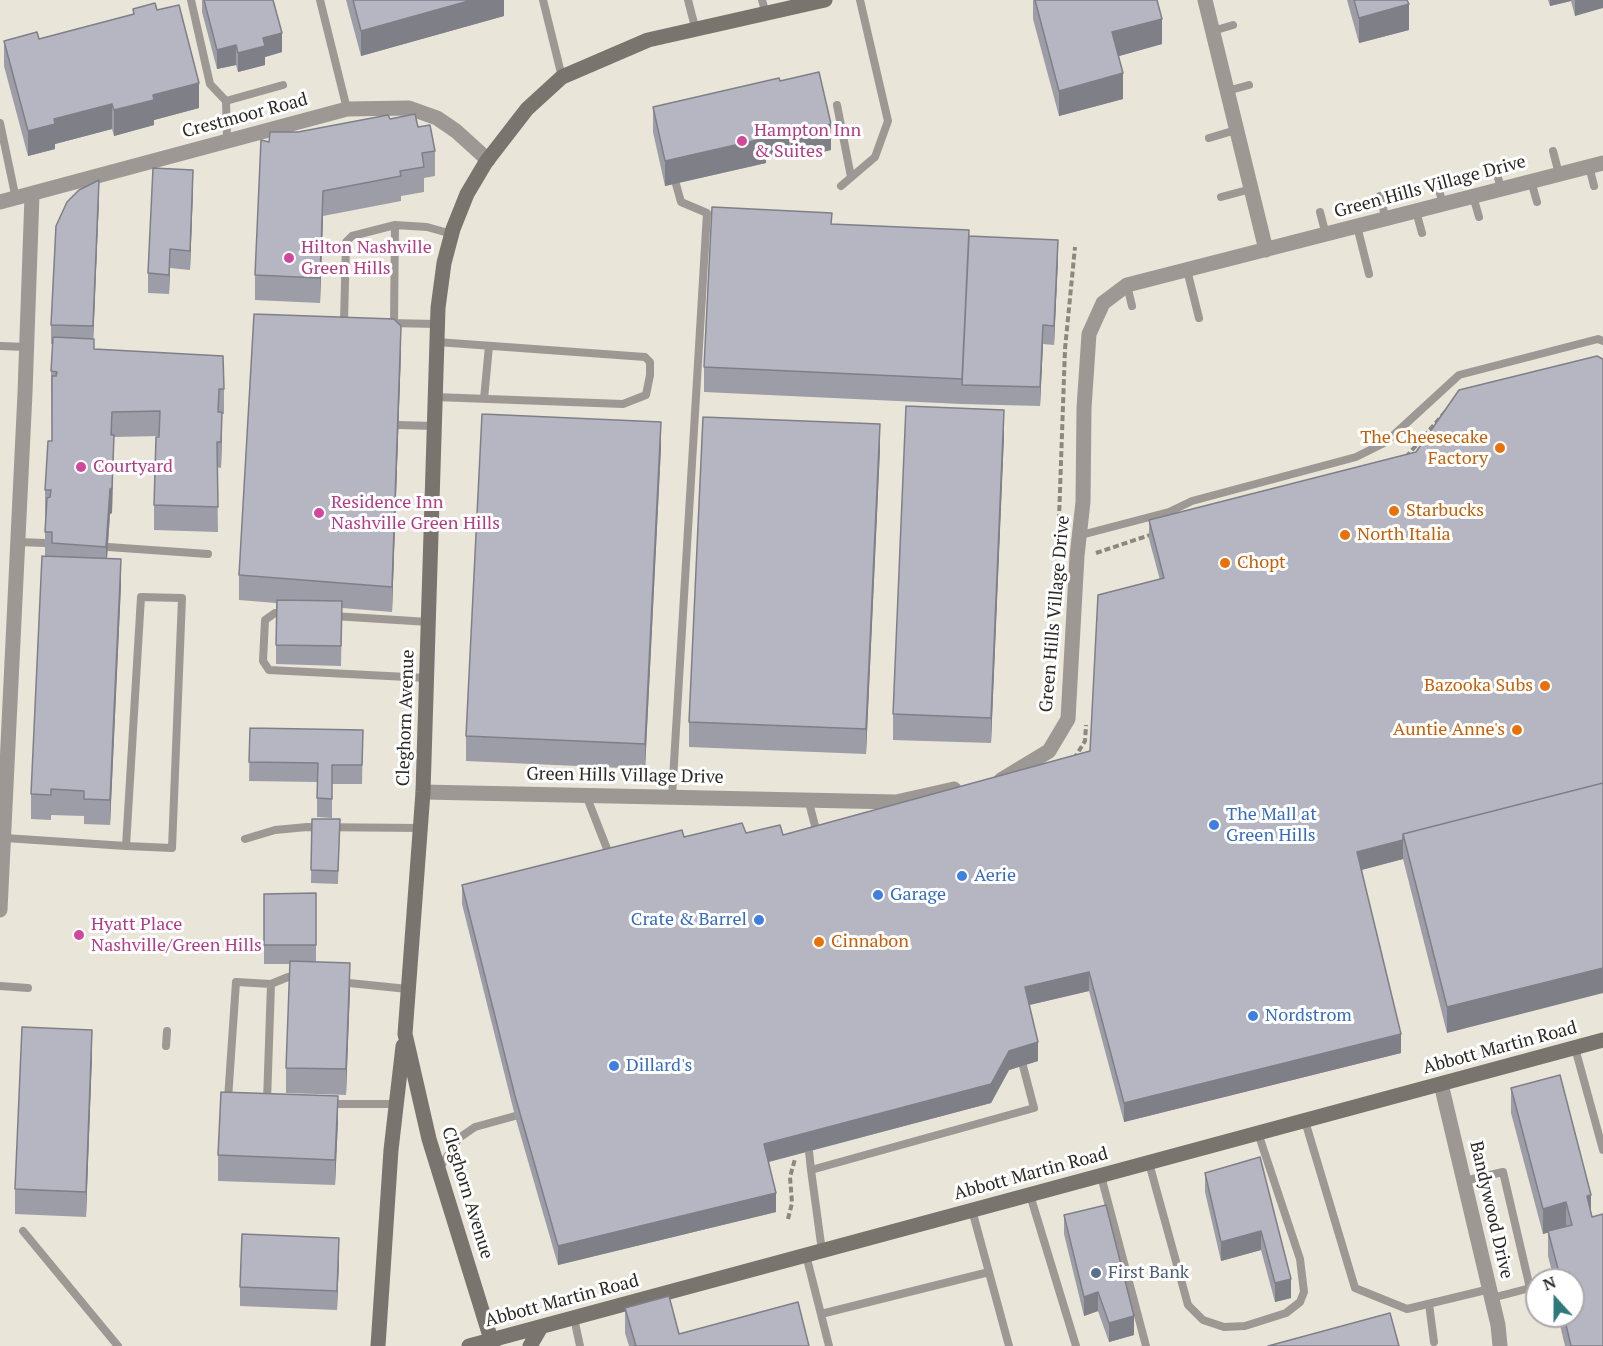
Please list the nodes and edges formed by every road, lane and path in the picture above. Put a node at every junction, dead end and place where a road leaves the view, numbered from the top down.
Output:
1 (191, 0) edge
2 (320, 0) edge
3 (543, 0) edge
4 (688, 0) edge
5 (825, 0) edge
6 (860, 0) edge
7 (1205, 0) edge
8 (787, 4) edge
9 (764, 7) edge
10 (1233, 25) dead end
11 (695, 27) junction
12 (1213, 31) junction
13 (562, 77) junction
14 (284, 85) dead end
15 (1248, 85) dead end
16 (1227, 91) junction
17 (226, 101) junction
18 (837, 105) dead end
19 (346, 110) junction
20 (0, 123) edge
21 (1236, 129) junction
22 (1209, 138) dead end
23 (227, 141) junction
24 (1553, 151) dead end
25 (488, 160) junction
26 (1596, 164) edge
27 (1495, 166) dead end
28 (1559, 174) junction
29 (851, 177) junction
30 (1436, 180) dead end
31 (1531, 181) junction
32 (676, 184) dead end
33 (841, 186) dead end
34 (1594, 186) dead end
35 (1251, 189) junction
36 (1501, 189) junction
37 (1380, 196) dead end
38 (1473, 196) junction
39 (24, 197) junction
40 (1221, 197) dead end
41 (0, 202) edge
42 (1537, 202) dead end
43 (1443, 204) junction
44 (1416, 211) junction
45 (1320, 212) dead end
46 (1479, 217) dead end
47 (1386, 220) junction
48 (395, 225) junction
49 (1357, 226) junction
50 (1422, 233) dead end
51 (452, 234) junction
52 (1326, 235) junction
53 (1075, 247) dead end
54 (1266, 250) junction
55 (1187, 270) junction
56 (1369, 274) dead end
57 (1127, 285) junction
58 (1132, 306) dead end
59 (1199, 318) dead end
60 (333, 322) edge
61 (344, 322) junction
62 (364, 322) edge
63 (374, 323) edge
64 (394, 323) junction
65 (438, 324) junction
66 (1603, 341) edge
67 (437, 342) junction
68 (0, 346) edge
69 (489, 346) junction
70 (27, 347) junction
71 (435, 397) junction
72 (484, 399) junction
73 (1453, 404) edge
74 (398, 425) edge
75 (435, 426) junction
76 (1402, 462) edge
77 (1160, 532) edge
78 (1081, 535) junction
79 (18, 542) junction
80 (45, 543) edge
81 (108, 547) edge
82 (1058, 552) dead end
83 (208, 554) dead end
84 (1095, 563) dead end
85 (295, 614) edge
86 (324, 616) edge
87 (429, 622) junction
88 (427, 678) junction
89 (6, 698) edge
90 (1087, 717) dead end
91 (1069, 765) edge
92 (423, 792) junction
93 (586, 795) junction
94 (672, 796) junction
95 (808, 799) junction
96 (420, 828) junction
97 (5, 838) junction
98 (245, 839) dead end
99 (820, 845) edge
100 (126, 846) junction
101 (614, 866) edge
102 (0, 910) edge
103 (310, 979) edge
104 (332, 981) edge
105 (271, 984) junction
106 (0, 986) edge
107 (28, 988) dead end
108 (408, 989) junction
109 (167, 1031) dead end
110 (405, 1034) junction
111 (1603, 1040) edge
112 (166, 1046) dead end
113 (1575, 1048) junction
114 (1023, 1066) dead end
115 (1441, 1084) junction
116 (238, 1100) edge
117 (278, 1102) edge
118 (321, 1104) edge
119 (396, 1104) junction
120 (515, 1116) edge
121 (1305, 1121) junction
122 (1258, 1133) junction
123 (1603, 1150) edge
124 (809, 1151) dead end
125 (795, 1158) dead end
126 (1149, 1163) junction
127 (439, 1170) junction
128 (811, 1170) junction
129 (1101, 1176) junction
130 (1464, 1180) junction
131 (1030, 1195) junction
132 (972, 1210) junction
133 (788, 1219) dead end
134 (23, 1231) dead end
135 (822, 1251) junction
136 (806, 1255) junction
137 (989, 1272) junction
138 (1491, 1294) junction
139 (1429, 1304) junction
140 (821, 1314) junction
141 (574, 1318) junction
142 (541, 1327) junction
143 (1434, 1342) dead end
144 (492, 1343) edge
145 (118, 1346) edge
146 (378, 1346) edge
147 (469, 1346) edge
148 (530, 1346) edge
149 (580, 1346) edge
150 (829, 1346) edge
151 (1009, 1346) edge
152 (1076, 1346) edge
153 (1146, 1346) edge
154 (1500, 1346) edge

1 - 17 lane
2 - 19 lane
3 - 13 lane
4 - 11 lane
5 - 8 street
6 - 29 lane
7 - 12 street
8 - 9 street
9 - 11 street
10 - 12 lane
11 - 13 street
12 - 16 street
13 - 25 street, Cleghorn Avenue
14 - 17 lane
15 - 16 lane
16 - 21 street
17 - 23 lane
18 - 29 lane
19 - 23 street, Crestmoor Road
19 - 25 street, Crestmoor Road
20 - 39 lane
21 - 22 lane
21 - 35 street
23 - 39 street, Crestmoor Road
24 - 28 lane
25 - 51 street, Cleghorn Avenue
26 - 28 street, Green Hills Village Drive
26 - 34 lane
27 - 36 lane
28 - 31 street, Green Hills Village Drive
29 - 33 lane
30 - 43 lane
31 - 36 street, Green Hills Village Drive
31 - 42 lane
32 - 94 lane
35 - 40 lane
35 - 54 street
36 - 38 street, Green Hills Village Drive
37 - 47 lane
38 - 43 street, Green Hills Village Drive
38 - 46 lane
39 - 41 street, Crestmoor Road
39 - 70 street
43 - 44 street, Green Hills Village Drive
44 - 47 street, Green Hills Village Drive
44 - 50 lane
45 - 52 lane
47 - 49 street, Green Hills Village Drive
48 - 51 lane
48 - 61 lane
48 - 64 lane
49 - 52 street, Green Hills Village Drive
49 - 56 lane
51 - 65 street, Cleghorn Avenue
52 - 54 street, Green Hills Village Drive
53 - 82 path
54 - 55 street, Green Hills Village Drive
55 - 57 street, Green Hills Village Drive
55 - 59 lane
57 - 58 lane
57 - 78 street, Green Hills Village Drive
60 - 61 lane
61 - 62 lane
63 - 64 lane
64 - 65 lane
65 - 67 street, Cleghorn Avenue
66 - 78 lane
67 - 69 lane
67 - 71 street, Cleghorn Avenue
68 - 70 lane
69 - 72 lane
69 - 72 lane
70 - 79 street
71 - 72 lane
71 - 75 street, Cleghorn Avenue
73 - 76 path
74 - 75 lane
75 - 87 street, Cleghorn Avenue
77 - 84 path
78 - 95 street, Green Hills Village Drive
79 - 80 lane
79 - 89 street
81 - 83 lane
85 - 88 lane
86 - 87 lane
87 - 88 street, Cleghorn Avenue
88 - 92 street, Cleghorn Avenue
89 - 97 street
90 - 91 path
92 - 93 street, Green Hills Village Drive
92 - 96 street, Cleghorn Avenue
93 - 94 street, Green Hills Village Drive
93 - 101 lane
94 - 95 street, Green Hills Village Drive
95 - 99 lane
96 - 98 lane
96 - 108 street, Cleghorn Avenue
97 - 100 lane
97 - 102 street
100 - 100 lane
103 - 105 lane
104 - 108 lane
105 - 116 lane
105 - 117 lane
106 - 107 lane
108 - 110 street, Cleghorn Avenue
109 - 112 lane
110 - 119 street
110 - 127 street, Cleghorn Avenue
111 - 113 street, Abbott Martin Road
113 - 115 street, Abbott Martin Road
113 - 123 lane
114 - 128 lane
115 - 121 street, Abbott Martin Road
115 - 130 street, Bandywood Drive
118 - 119 lane
119 - 146 street
120 - 127 lane
121 - 122 street, Abbott Martin Road
121 - 139 lane
122 - 126 street, Abbott Martin Road
122 - 126 lane
124 - 128 lane
125 - 133 path
126 - 129 street, Abbott Martin Road
127 - 144 street, Cleghorn Avenue
128 - 135 lane
129 - 131 street, Abbott Martin Road
129 - 153 lane
130 - 138 street, Bandywood Drive
130 - 138 lane
131 - 132 street, Abbott Martin Road
131 - 152 lane
132 - 135 street, Abbott Martin Road
132 - 137 lane
134 - 145 lane
135 - 136 street, Abbott Martin Road
136 - 140 lane
136 - 141 street, Abbott Martin Road
137 - 140 lane
137 - 151 lane
138 - 139 lane
138 - 154 street, Bandywood Drive
139 - 143 lane
140 - 150 lane
141 - 142 street, Abbott Martin Road
141 - 149 lane
142 - 144 street, Abbott Martin Road
142 - 148 street
144 - 147 street, Abbott Martin Road

